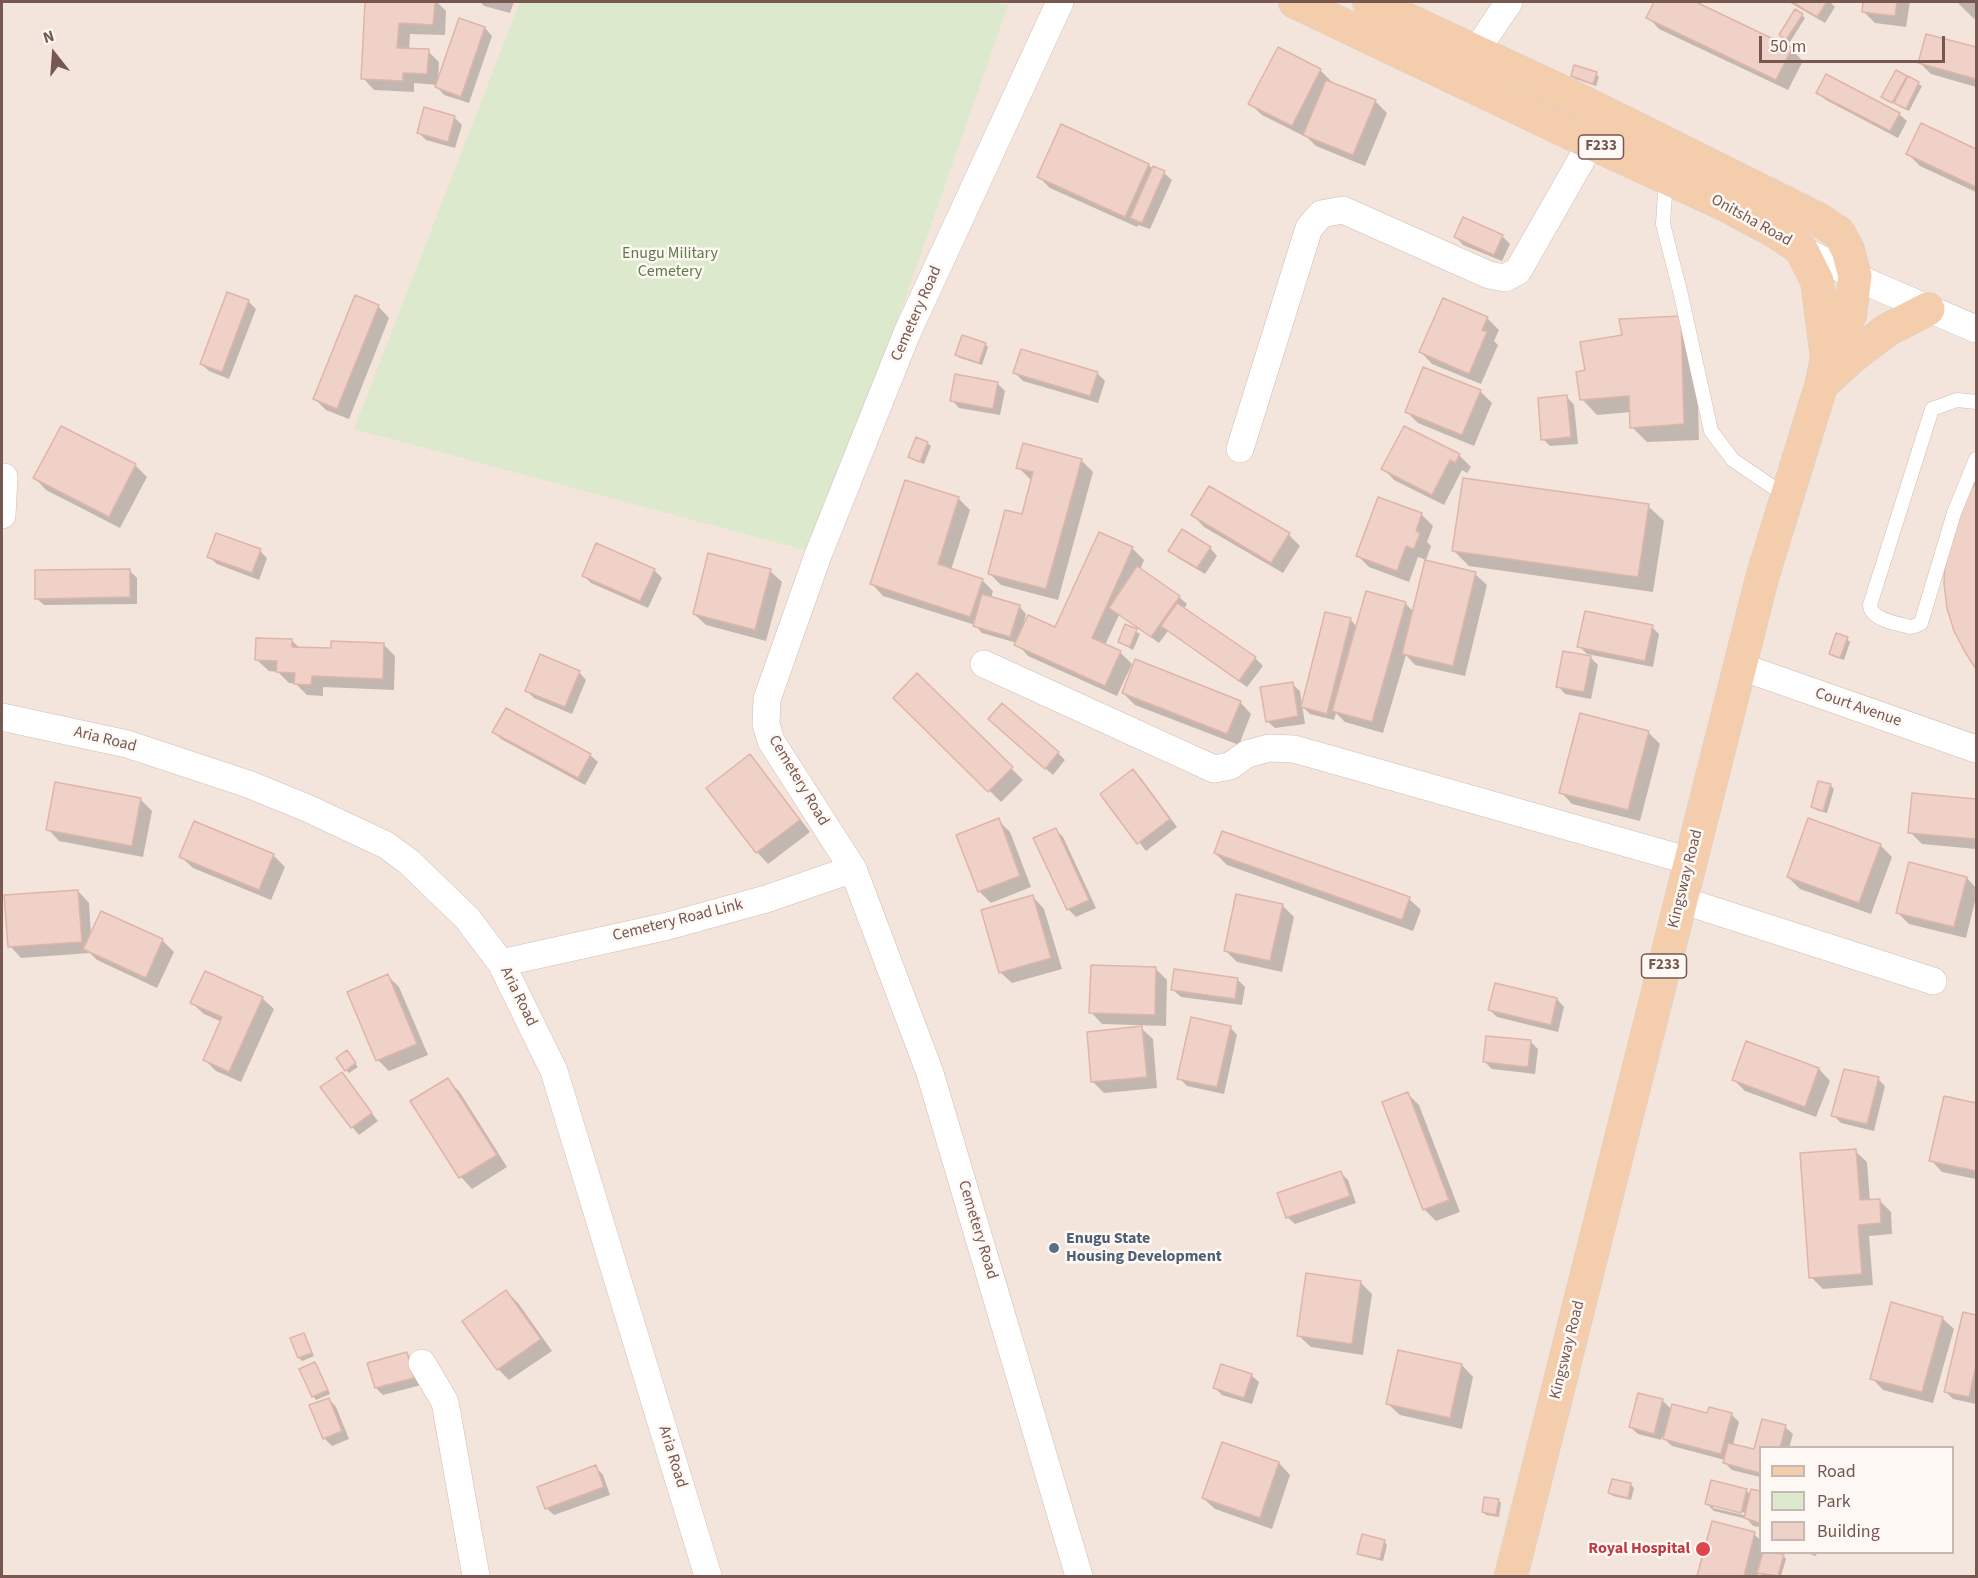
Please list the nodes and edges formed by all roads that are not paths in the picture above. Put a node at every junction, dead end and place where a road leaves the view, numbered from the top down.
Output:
1 (1060, 2) edge
2 (1295, 2) edge
3 (1369, 2) edge
4 (1509, 2) edge
5 (1476, 51) junction
6 (1591, 143) junction
7 (1666, 177) junction
8 (1801, 249) junction
9 (1855, 276) junction
10 (1928, 309) junction
11 (1977, 329) edge
12 (1824, 372) junction
13 (1977, 402) edge
14 (1240, 449) dead end
15 (1977, 459) edge
16 (4, 477) dead end
17 (1786, 496) junction
18 (2, 515) edge
19 (984, 664) dead end
20 (1739, 666) junction
21 (2, 717) edge
22 (1977, 749) edge
23 (1690, 861) junction
24 (853, 869) junction
25 (1681, 900) junction
26 (501, 963) junction
27 (1933, 981) dead end
28 (422, 1363) dead end
29 (476, 1576) edge
30 (708, 1576) edge
31 (1078, 1576) edge
32 (1511, 1576) edge

1 - 24 street, Cemetery Road
2 - 6 main road, Onitsha Road / F233
3 - 5 main road, Onitsha Road / F233
4 - 5 street
5 - 9 main road, Onitsha Road / F233
6 - 7 main road, Onitsha Road / F233
6 - 14 street
7 - 8 main road, Onitsha Road / F233
7 - 17 lane
8 - 9 street
8 - 12 main road, Onitsha Road / F233
9 - 10 street
9 - 12 main road, Onitsha Road / F233
10 - 11 street
10 - 12 main road
12 - 17 main road, Kingsway Road / F233
13 - 15 lane
16 - 18 street
17 - 20 main road, Kingsway Road / F233
19 - 23 street
20 - 22 street, Court Avenue
20 - 23 main road, Kingsway Road / F233
21 - 26 street, Aria Road
23 - 25 main road, Kingsway Road / F233
24 - 26 street, Cemetery Road Link
24 - 31 street, Cemetery Road
25 - 27 street
25 - 32 main road, Kingsway Road / F233
26 - 30 street, Aria Road
28 - 29 street

